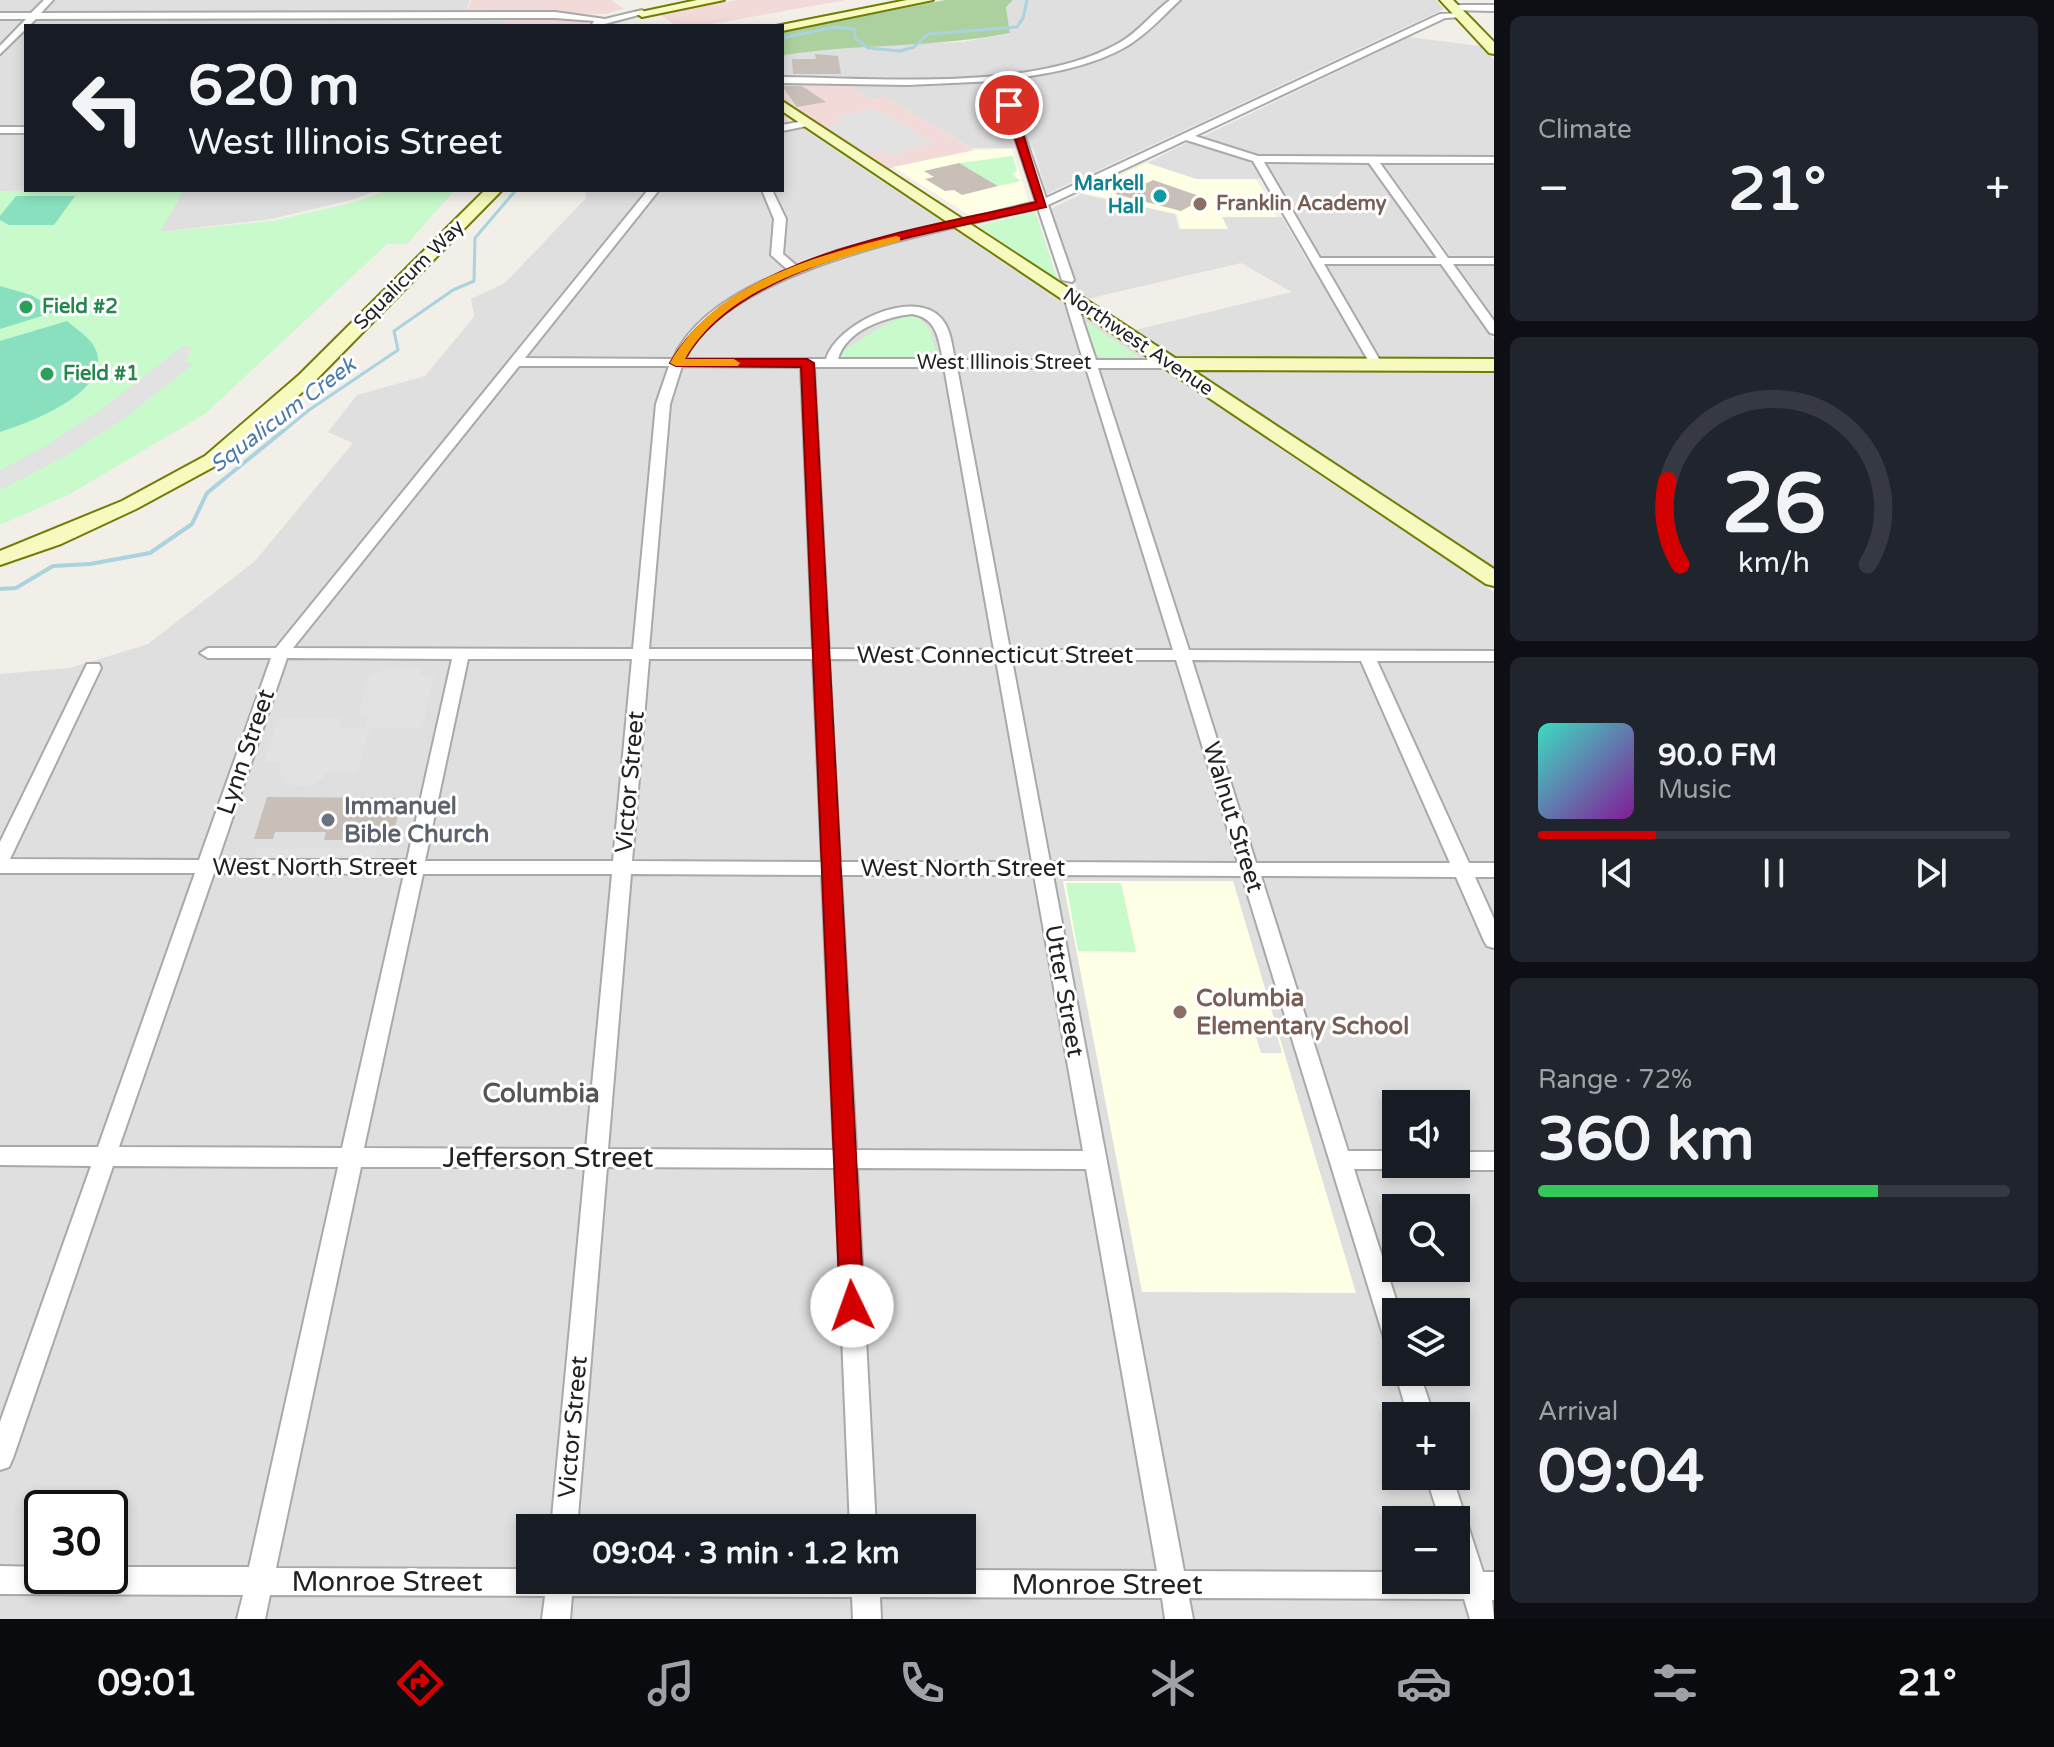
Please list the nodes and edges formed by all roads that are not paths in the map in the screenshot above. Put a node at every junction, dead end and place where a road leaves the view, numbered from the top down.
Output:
1 (49, 0) edge
2 (718, 0) edge
3 (927, 0) edge
4 (1176, 0) edge
5 (628, 4) dead end
6 (1453, 8) edge
7 (1494, 8) edge
8 (0, 16) edge
9 (34, 16) junction
10 (652, 19) edge
11 (604, 21) junction
12 (26, 24) edge
13 (594, 24) edge
14 (24, 26) edge
15 (784, 27) edge
16 (1494, 50) edge
17 (0, 51) edge
18 (999, 76) junction
19 (784, 80) edge
20 (784, 106) edge
21 (809, 123) junction
22 (784, 128) edge
23 (0, 130) edge
24 (24, 130) edge
25 (1187, 137) junction
26 (1257, 159) junction
27 (1372, 159) junction
28 (1492, 162) edge
29 (492, 192) edge
30 (652, 192) edge
31 (768, 192) edge
32 (1042, 204) junction
33 (960, 224) junction
34 (1316, 261) junction
35 (1445, 261) junction
36 (1494, 261) edge
37 (794, 269) junction
38 (1069, 289) junction
39 (1494, 330) edge
40 (514, 362) junction
41 (676, 363) junction
42 (807, 363) junction
43 (831, 363) junction
44 (950, 363) junction
45 (1091, 364) junction
46 (1171, 364) junction
47 (1376, 364) junction
48 (1494, 365) edge
49 (0, 558) edge
50 (1494, 579) edge
51 (208, 653) dead end
52 (281, 653) junction
53 (461, 654) junction
54 (641, 654) junction
55 (821, 654) junction
56 (1003, 655) junction
57 (1182, 655) junction
58 (1367, 656) junction
59 (1494, 656) edge
60 (93, 668) dead end
61 (0, 864) edge
62 (207, 867) junction
63 (415, 867) junction
64 (622, 868) junction
65 (831, 868) junction
66 (1042, 868) junction
67 (1249, 869) junction
68 (1462, 869) junction
69 (1494, 870) edge
70 (1494, 941) edge
71 (0, 1156) edge
72 (105, 1157) junction
73 (351, 1157) junction
74 (597, 1158) junction
75 (845, 1159) junction
76 (1095, 1160) junction
77 (1341, 1160) junction
78 (1382, 1160) edge
79 (1470, 1161) edge
80 (1494, 1161) edge
81 (1384, 1298) edge
82 (0, 1458) edge
83 (565, 1514) edge
84 (862, 1514) edge
85 (1470, 1558) edge
86 (0, 1580) edge
87 (259, 1581) junction
88 (516, 1581) edge
89 (976, 1583) edge
90 (1173, 1585) junction
91 (1484, 1586) edge
92 (559, 1594) edge
93 (866, 1594) edge
94 (251, 1619) edge
95 (556, 1619) edge
96 (867, 1619) edge
97 (1179, 1619) edge
98 (1484, 1619) edge

1 - 9 street
2 - 10 street
3 - 15 street
4 - 18 street
5 - 10 street
6 - 7 street, Victor Street
6 - 16 street
6 - 25 street, Victor Street
8 - 9 street
9 - 11 street
9 - 12 street
10 - 11 street
11 - 13 street
14 - 17 street
18 - 19 street
18 - 32 street, Walnut Street
20 - 21 street, Northwest Avenue
21 - 22 street
21 - 33 street, Northwest Avenue
23 - 24 street
25 - 26 street
25 - 32 street, Victor Street
26 - 27 street
26 - 34 street
27 - 28 street
27 - 35 street
29 - 49 street, Squalicum Way
30 - 40 street, Lynn Street
31 - 37 street
32 - 33 street, Victor Street
32 - 38 street, Walnut Street
33 - 37 street, Victor Street
33 - 38 street, Northwest Avenue
34 - 35 street
34 - 47 street
35 - 36 street
35 - 39 street
37 - 41 street, Victor Street
38 - 45 street, Walnut Street
38 - 46 street, Northwest Avenue
40 - 41 street, West Illinois Street
40 - 52 street, Lynn Street
41 - 42 street, West Illinois Street
41 - 54 street, Victor Street
42 - 43 street, West Illinois Street
42 - 55 street
43 - 44 street, West Illinois Street
43 - 44 street, Utter Street
44 - 45 street, West Illinois Street
44 - 56 street, Utter Street
45 - 46 street, West Illinois Street
45 - 57 street, Walnut Street
46 - 47 street, West Illinois Street
46 - 50 street, Northwest Avenue
47 - 48 street, West Illinois Street
51 - 52 street, West Connecticut Street
52 - 53 street, West Connecticut Street
52 - 62 street, Lynn Street
53 - 54 street, West Connecticut Street
53 - 63 street
54 - 55 street, West Connecticut Street
54 - 64 street, Victor Street
55 - 56 street, West Connecticut Street
55 - 65 street
56 - 57 street, West Connecticut Street
56 - 66 street, Utter Street
57 - 58 street, West Connecticut Street
57 - 67 street, Walnut Street
58 - 59 street, West Connecticut Street
58 - 68 street
60 - 61 street
61 - 62 street, West North Street
62 - 63 street, West North Street
62 - 72 street, Lynn Street
63 - 64 street, West North Street
63 - 73 street
64 - 65 street, West North Street
64 - 74 street, Victor Street
65 - 66 street, West North Street
65 - 75 street
66 - 67 street, West North Street
66 - 76 street, Utter Street
67 - 68 street, West North Street
67 - 77 street, Walnut Street
68 - 69 street, West North Street
68 - 70 street
71 - 72 street, Jefferson Street
72 - 73 street, Jefferson Street
72 - 82 street, Lynn Street
73 - 74 street, Jefferson Street
73 - 87 street
74 - 75 street, Jefferson Street
74 - 83 street, Victor Street
75 - 76 street, Jefferson Street
75 - 84 street
76 - 90 street, Utter Street
77 - 78 street
77 - 81 street, Walnut Street
79 - 80 street
85 - 91 street
86 - 87 street, Monroe Street
87 - 88 street, Monroe Street
87 - 94 street
89 - 90 street, Monroe Street
90 - 91 street, Monroe Street
90 - 97 street, Utter Street
91 - 98 street
92 - 95 street
93 - 96 street

